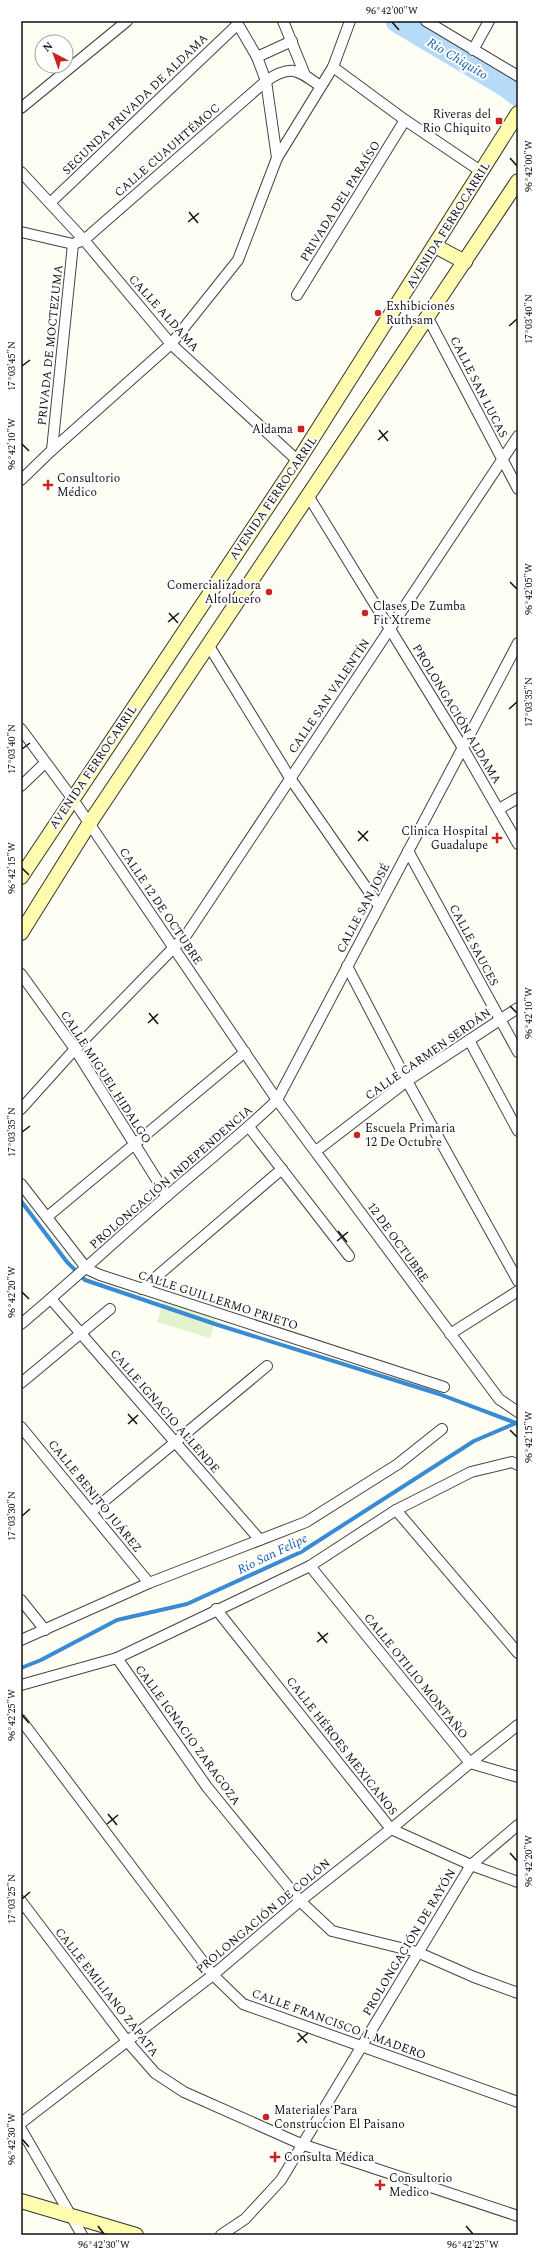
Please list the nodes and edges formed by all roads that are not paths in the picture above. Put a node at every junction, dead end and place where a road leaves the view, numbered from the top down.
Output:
1 (127, 21) edge
2 (283, 21) edge
3 (350, 21) edge
4 (426, 21) edge
5 (489, 21) edge
6 (237, 23) edge
7 (292, 42) junction
8 (473, 50) junction
9 (258, 57) junction
10 (333, 67) junction
11 (305, 75) junction
12 (518, 76) edge
13 (266, 81) junction
14 (320, 86) junction
15 (21, 108) edge
16 (518, 114) edge
17 (405, 120) junction
18 (276, 158) junction
19 (21, 172) edge
20 (482, 172) junction
21 (518, 181) edge
22 (50, 203) junction
23 (21, 232) edge
24 (84, 240) junction
25 (73, 244) junction
26 (436, 246) junction
27 (465, 262) junction
28 (297, 295) dead end
29 (428, 318) junction
30 (172, 344) junction
31 (518, 436) edge
32 (52, 450) junction
33 (501, 460) junction
34 (298, 461) junction
35 (21, 480) edge
36 (518, 490) edge
37 (309, 497) junction
38 (389, 629) junction
39 (518, 643) edge
40 (209, 646) junction
41 (21, 729) edge
42 (463, 748) junction
43 (45, 763) junction
44 (290, 778) junction
45 (21, 786) edge
46 (72, 798) junction
47 (518, 798) edge
48 (499, 809) junction
49 (89, 824) junction
50 (518, 844) edge
51 (408, 851) junction
52 (21, 878) edge
53 (379, 906) junction
54 (21, 932) edge
55 (174, 948) junction
56 (347, 966) junction
57 (21, 974) edge
58 (518, 1008) edge
59 (500, 1020) junction
60 (469, 1040) junction
61 (75, 1049) junction
62 (245, 1052) junction
63 (518, 1052) edge
64 (407, 1081) junction
65 (277, 1100) junction
66 (21, 1109) edge
67 (249, 1127) junction
68 (518, 1130) edge
69 (133, 1145) junction
70 (316, 1152) junction
71 (282, 1169) junction
72 (21, 1184) edge
73 (167, 1196) junction
74 (47, 1217) junction
75 (349, 1256) dead end
76 (84, 1271) junction
77 (518, 1281) edge
78 (142, 1289) junction
79 (518, 1291) edge
80 (51, 1299) junction
81 (110, 1309) dead end
82 (21, 1324) edge
83 (82, 1334) junction
84 (450, 1334) junction
85 (267, 1366) dead end
86 (21, 1383) edge
87 (444, 1387) dead end
88 (518, 1412) edge
89 (21, 1427) edge
90 (442, 1429) dead end
91 (176, 1442) junction
92 (518, 1465) edge
93 (396, 1510) junction
94 (91, 1512) junction
95 (260, 1540) junction
96 (310, 1566) junction
97 (149, 1583) junction
98 (21, 1600) edge
99 (216, 1609) junction
100 (45, 1630) junction
101 (21, 1640) edge
102 (518, 1654) edge
103 (117, 1658) junction
104 (21, 1685) edge
105 (21, 1720) edge
106 (518, 1725) edge
107 (470, 1762) junction
108 (518, 1777) edge
109 (518, 1825) edge
110 (391, 1829) junction
111 (471, 1865) junction
112 (518, 1882) edge
113 (21, 1901) edge
114 (300, 1901) junction
115 (417, 1952) junction
116 (213, 1975) junction
117 (518, 1993) edge
118 (127, 2041) junction
119 (361, 2046) junction
120 (518, 2102) edge
121 (21, 2123) edge
122 (21, 2129) edge
123 (301, 2144) junction
124 (21, 2201) edge
125 (70, 2215) junction
126 (518, 2216) edge
127 (82, 2235) edge
128 (136, 2235) edge
129 (221, 2235) edge

1 - 15 street
2 - 7 street
3 - 10 street
4 - 8 street
5 - 8 street
6 - 9 street
6 - 22 street, SEGUNDA PRIVADA DE ALDAMA
7 - 9 street
7 - 11 street
8 - 12 street
9 - 13 street
10 - 14 street
10 - 17 street
11 - 13 street, CALLE CUAUHTÉMOC
11 - 14 street
13 - 18 street
13 - 24 street, CALLE CUAUHTÉMOC
14 - 18 street
16 - 20 main road, AVENIDA FERROCARRIL
17 - 20 street
17 - 28 street, PRIVADA DEL PARAÍSO
18 - 30 street
19 - 22 street, CALLE ALDAMA
20 - 26 main road, AVENIDA FERROCARRIL
21 - 27 main road
22 - 24 street, CALLE ALDAMA
23 - 25 street
24 - 25 street
24 - 30 street, CALLE ALDAMA
25 - 32 street, PRIVADA DE MOCTEZUMA
26 - 27 main road
26 - 34 main road, AVENIDA FERROCARRIL
27 - 29 main road
29 - 33 street, CALLE SAN LUCAS
29 - 37 main road
30 - 32 street
30 - 34 street, CALLE ALDAMA
31 - 33 street, CALLE SAN VALENTÍN
32 - 35 street
33 - 36 street, CALLE SAN LUCAS
33 - 38 street, CALLE SAN VALENTÍN
34 - 46 main road, AVENIDA FERROCARRIL
37 - 38 street, PROLONGACIÓN ALDAMA
37 - 40 main road
38 - 42 street, PROLONGACIÓN ALDAMA
38 - 44 street, CALLE SAN VALENTÍN
39 - 42 street, CALLE SAN JOSÉ
40 - 44 street
40 - 49 main road
41 - 43 street, CALLE 12 DE OCTUBRE
42 - 48 street, PROLONGACIÓN ALDAMA
42 - 51 street, CALLE SAN JOSÉ
43 - 45 street
43 - 46 street, CALLE 12 DE OCTUBRE
44 - 53 street
44 - 55 street, CALLE SAN VALENTÍN
46 - 49 street, CALLE 12 DE OCTUBRE
46 - 52 main road, AVENIDA FERROCARRIL
47 - 48 street
48 - 50 street, PROLONGACIÓN ALDAMA
49 - 54 main road
49 - 55 street, CALLE 12 DE OCTUBRE
51 - 53 street, CALLE SAN JOSÉ
51 - 59 street, CALLE SAUCES
53 - 56 street, CALLE SAN JOSÉ
55 - 61 street, CALLE SAN VALENTÍN
55 - 62 street, CALLE 12 DE OCTUBRE
56 - 64 street
56 - 65 street, CALLE SAN JOSÉ
57 - 61 street, CALLE MIGUEL HIDALGO
58 - 59 street, CALLE CARMEN SERDÁN
59 - 60 street, CALLE CARMEN SERDÁN
59 - 63 street, CALLE SAUCES
60 - 64 street, CALLE CARMEN SERDÁN
60 - 68 street
61 - 66 street, CALLE SAN VALENTÍN
61 - 69 street, CALLE MIGUEL HIDALGO
62 - 65 street, CALLE 12 DE OCTUBRE
62 - 69 street
64 - 70 street, CALLE CARMEN SERDÁN
64 - 77 street
65 - 67 street, PROLONGACIÓN INDEPENDENCIA
65 - 70 street, 12 DE OCTUBRE
67 - 71 street
67 - 73 street, PROLONGACIÓN INDEPENDENCIA
69 - 73 street, CALLE MIGUEL HIDALGO
69 - 74 street
70 - 84 street, 12 DE OCTUBRE
71 - 75 street
71 - 78 street
72 - 74 street
73 - 76 street, PROLONGACIÓN INDEPENDENCIA
74 - 76 street
76 - 78 street, CALLE GUILLERMO PRIETO
76 - 80 street, PROLONGACIÓN INDEPENDENCIA
78 - 87 street, CALLE GUILLERMO PRIETO
79 - 84 street
80 - 82 street
80 - 83 street, CALLE IGNACIO ALLENDE
81 - 83 street
83 - 86 street
83 - 91 street, CALLE IGNACIO ALLENDE
84 - 88 street, 12 DE OCTUBRE
85 - 91 street
89 - 94 street, CALLE BENITO JUÁREZ
90 - 95 street
91 - 94 street
91 - 95 street, CALLE IGNACIO ALLENDE
92 - 93 street
93 - 96 street
93 - 102 street
94 - 97 street, CALLE BENITO JUÁREZ
95 - 97 street
96 - 99 street
96 - 107 street, CALLE OTILIO MONTAÑO
97 - 100 street
98 - 100 street
99 - 103 street
99 - 110 street, CALLE HÉROES MEXICANOS
100 - 101 street
103 - 104 street
103 - 114 street, CALLE IGNACIO ZARAGOZA
105 - 116 street, CALLE FRANCISCO I. MADERO
106 - 107 street, PROLONGACIÓN DE COLÓN
107 - 108 street
107 - 110 street, PROLONGACIÓN DE COLÓN
109 - 111 street, PROLONGACIÓN DE RAYÓN
110 - 111 street, CALLE HÉROES MEXICANOS
110 - 114 street, PROLONGACIÓN DE COLÓN
111 - 112 street, CALLE HÉROES MEXICANOS
111 - 115 street, PROLONGACIÓN DE RAYÓN
113 - 118 street, CALLE EMILIANO ZAPATA
114 - 115 street, CALLE IGNACIO ZARAGOZA
114 - 116 street, PROLONGACIÓN DE COLÓN
115 - 117 street, CALLE IGNACIO ZARAGOZA
115 - 119 street, PROLONGACIÓN DE RAYÓN
116 - 118 street, PROLONGACIÓN DE COLÓN
116 - 119 street, CALLE FRANCISCO I. MADERO
118 - 121 street, PROLONGACIÓN DE COLÓN
118 - 123 street, CALLE EMILIANO ZAPATA
119 - 120 street, CALLE FRANCISCO I. MADERO
119 - 123 street, PROLONGACIÓN DE RAYÓN
122 - 125 street
123 - 126 street, CALLE EMILIANO ZAPATA
123 - 129 street, PROLONGACIÓN DE RAYÓN
124 - 125 main road
125 - 127 street
125 - 128 main road

